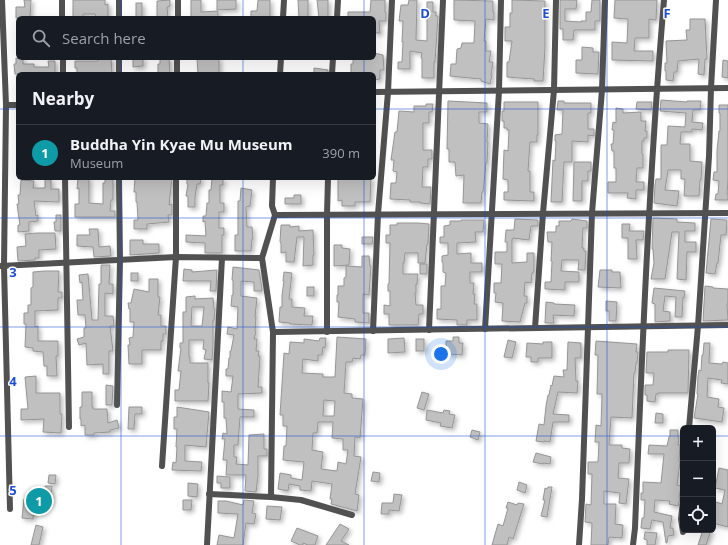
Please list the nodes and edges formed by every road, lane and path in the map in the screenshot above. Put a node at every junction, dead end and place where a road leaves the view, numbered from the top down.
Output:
1 (2, 0) edge
2 (62, 0) edge
3 (119, 0) edge
4 (178, 0) edge
5 (284, 0) edge
6 (338, 0) edge
7 (392, 0) edge
8 (443, 0) edge
9 (500, 0) edge
10 (556, 0) edge
11 (605, 0) edge
12 (664, 0) edge
13 (716, 0) edge
14 (62, 16) edge
15 (119, 16) edge
16 (178, 16) edge
17 (283, 16) edge
18 (337, 16) edge
19 (63, 60) edge
20 (119, 60) edge
21 (177, 60) edge
22 (281, 60) edge
23 (333, 60) edge
24 (63, 72) edge
25 (119, 72) edge
26 (177, 72) edge
27 (280, 72) edge
28 (332, 72) edge
29 (711, 88) junction
30 (728, 88) edge
31 (656, 89) junction
32 (554, 90) junction
33 (602, 90) junction
34 (439, 91) junction
35 (499, 91) junction
36 (376, 92) edge
37 (388, 92) junction
38 (6, 105) junction
39 (16, 105) edge
40 (65, 180) edge
41 (119, 180) edge
42 (176, 180) edge
43 (274, 180) edge
44 (328, 180) edge
45 (705, 212) junction
46 (543, 213) junction
47 (592, 213) junction
48 (649, 213) junction
49 (728, 213) edge
50 (327, 214) junction
51 (378, 214) junction
52 (435, 214) junction
53 (492, 214) junction
54 (275, 215) junction
55 (176, 257) junction
56 (222, 258) junction
57 (262, 258) junction
58 (120, 260) junction
59 (67, 263) junction
60 (2, 266) edge
61 (728, 325) edge
62 (698, 326) junction
63 (643, 327) junction
64 (535, 328) junction
65 (588, 328) junction
66 (484, 329) junction
67 (430, 330) junction
68 (374, 331) junction
69 (273, 332) junction
70 (327, 332) junction
71 (117, 405) dead end
72 (689, 425) edge
73 (69, 427) dead end
74 (162, 466) dead end
75 (209, 494) junction
76 (271, 497) junction
77 (10, 509) dead end
78 (352, 515) dead end
79 (207, 545) edge
80 (579, 545) edge
81 (633, 545) edge

1 - 38 street
2 - 14 street
3 - 15 street
4 - 16 street
5 - 17 street
6 - 18 street
7 - 37 street
8 - 34 street
9 - 35 street
10 - 32 street
11 - 33 street
12 - 31 street
13 - 29 street
19 - 24 street
20 - 25 street
21 - 26 street
22 - 27 street
23 - 28 street
29 - 30 street
29 - 31 street
29 - 45 street
31 - 33 street
31 - 48 street
32 - 33 street
32 - 35 street
32 - 46 street
33 - 47 street
34 - 35 street
34 - 37 street
34 - 52 street
35 - 53 street
36 - 37 street
37 - 51 street
38 - 39 street
38 - 60 street
40 - 59 street
41 - 58 street
42 - 55 street
43 - 54 street
44 - 50 street
45 - 48 street
45 - 49 street
45 - 62 street
46 - 47 street
46 - 53 street
46 - 64 street
47 - 48 street
47 - 65 street
48 - 63 street
50 - 51 street
50 - 54 street
50 - 70 street
51 - 52 street
51 - 68 street
52 - 53 street
52 - 67 street
53 - 66 street
54 - 57 street
55 - 56 street
55 - 58 street
55 - 74 street
56 - 57 street
56 - 75 street
57 - 69 street
58 - 59 street
58 - 71 street
59 - 60 street
59 - 73 street
60 - 77 street
61 - 62 street
62 - 63 street
62 - 72 street
63 - 65 street
63 - 81 street
64 - 65 street
64 - 66 street
65 - 80 street
66 - 67 street
67 - 68 street
68 - 70 street
69 - 70 street
69 - 76 street
75 - 76 street
75 - 79 street
76 - 78 street

